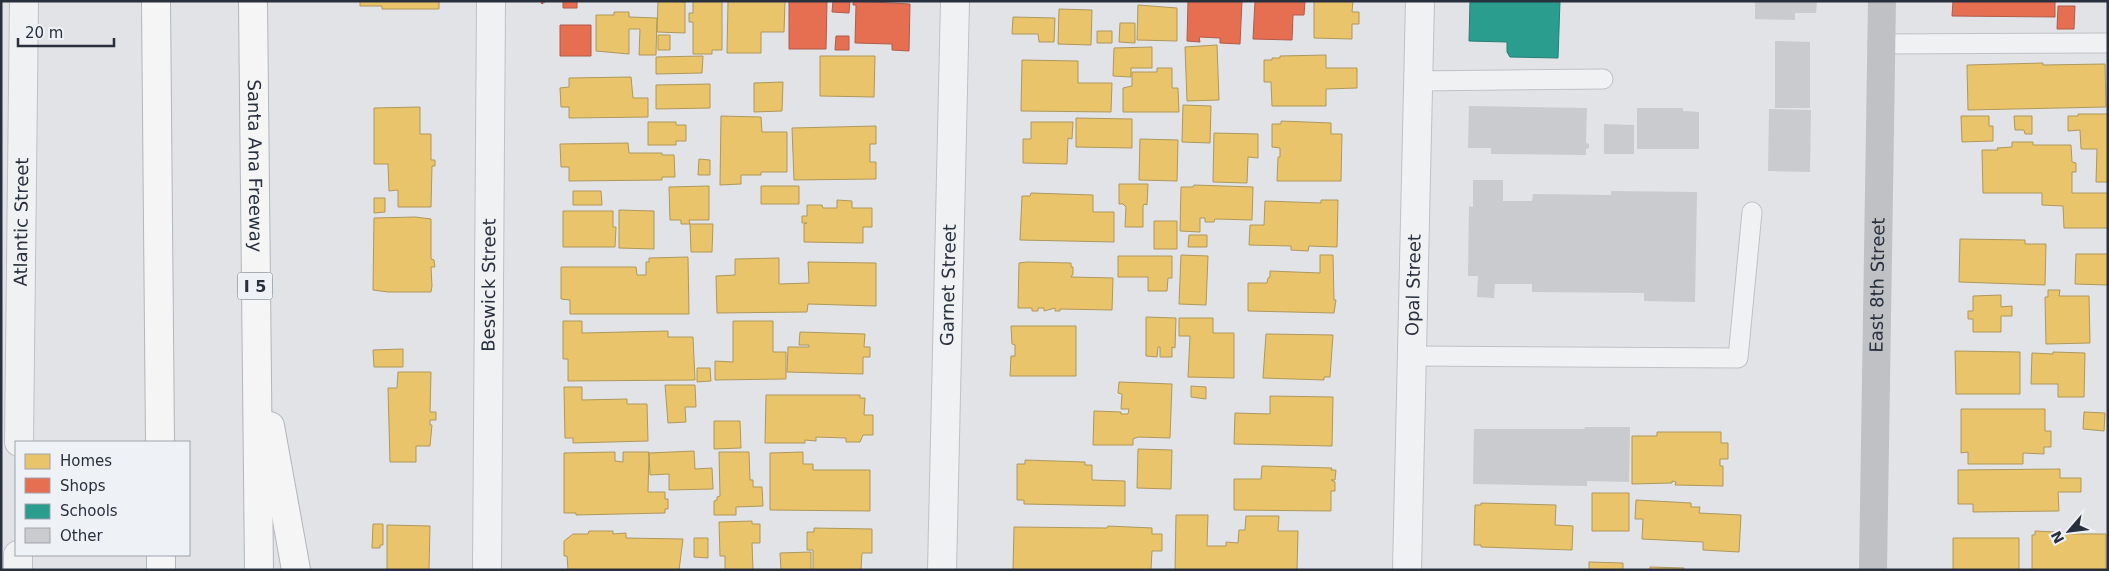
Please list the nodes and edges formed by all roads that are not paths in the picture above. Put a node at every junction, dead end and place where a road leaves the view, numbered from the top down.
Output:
1 (24, 1) edge
2 (156, 1) edge
3 (253, 1) edge
4 (491, 1) edge
5 (955, 1) edge
6 (1420, 1) edge
7 (1882, 1) edge
8 (2108, 43) edge
9 (1881, 44) junction
10 (1603, 79) dead end
11 (1418, 82) junction
12 (1752, 212) dead end
13 (256, 348) junction
14 (1412, 356) junction
15 (19, 441) edge
16 (160, 441) edge
17 (18, 556) edge
18 (161, 556) edge
19 (18, 570) edge
20 (161, 570) edge
21 (259, 570) edge
22 (296, 570) edge
23 (487, 570) edge
24 (942, 570) edge
25 (1407, 570) edge
26 (1873, 570) edge

1 - 15 street, Atlantic Street
2 - 16 highway
3 - 13 highway, Santa Ana Freeway / I 5
4 - 23 street, Beswick Street
5 - 24 street, Garnet Street
6 - 11 street, Opal Street
7 - 9 main road, East 8th Street
8 - 9 lane
9 - 26 main road, East 8th Street
10 - 11 lane
11 - 14 street, Opal Street
12 - 14 lane
13 - 21 highway, Santa Ana Freeway / I 5
13 - 22 highway
14 - 25 street, Opal Street
17 - 19 street
18 - 20 highway

